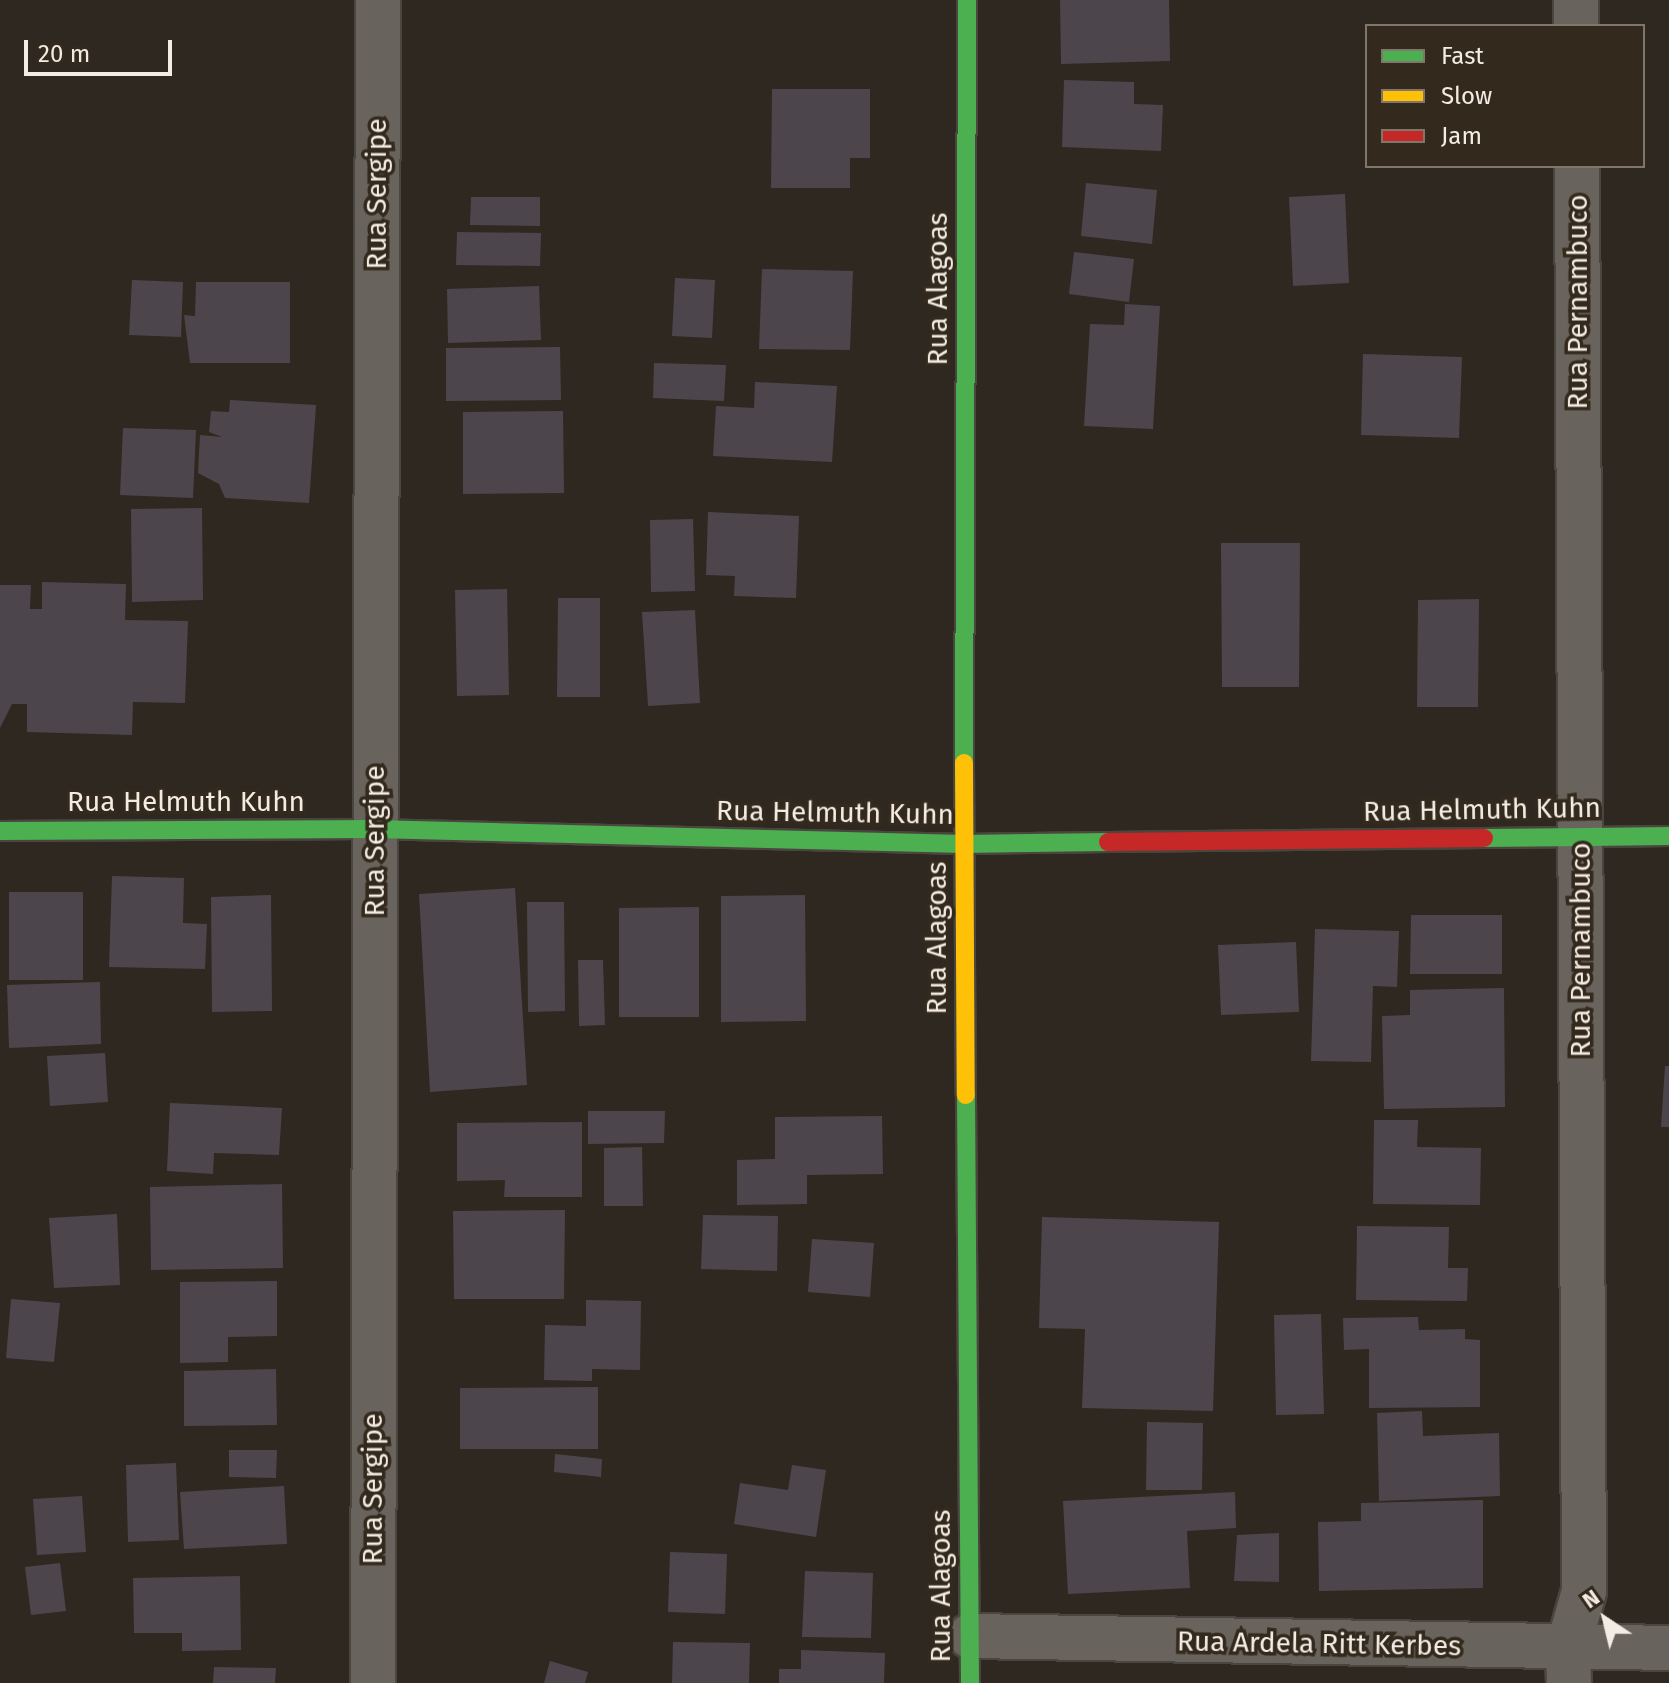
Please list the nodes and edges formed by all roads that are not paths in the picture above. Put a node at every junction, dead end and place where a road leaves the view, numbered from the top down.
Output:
1 (378, 0) edge
2 (967, 0) edge
3 (1576, 0) edge
4 (1576, 24) edge
5 (1577, 168) edge
6 (375, 829) junction
7 (0, 831) edge
8 (1669, 836) edge
9 (1581, 837) junction
10 (964, 844) junction
11 (970, 1636) junction
12 (1669, 1648) edge
13 (1568, 1666) edge
14 (373, 1683) edge
15 (970, 1683) edge

1 - 6 street, Rua Sergipe
2 - 10 street, Rua Alagoas
3 - 4 street
5 - 9 street, Rua Pernambuco
6 - 7 street, Rua Helmuth Kuhn
6 - 10 street, Rua Helmuth Kuhn
6 - 14 street, Rua Sergipe
8 - 9 street, Rua Helmuth Kuhn
9 - 10 street, Rua Helmuth Kuhn
9 - 13 street, Rua Pernambuco
10 - 11 street, Rua Alagoas
11 - 13 street, Rua Ardela Ritt Kerbes
11 - 15 street, Rua Alagoas
12 - 13 street, Rua Ardela Ritt Kerbes

